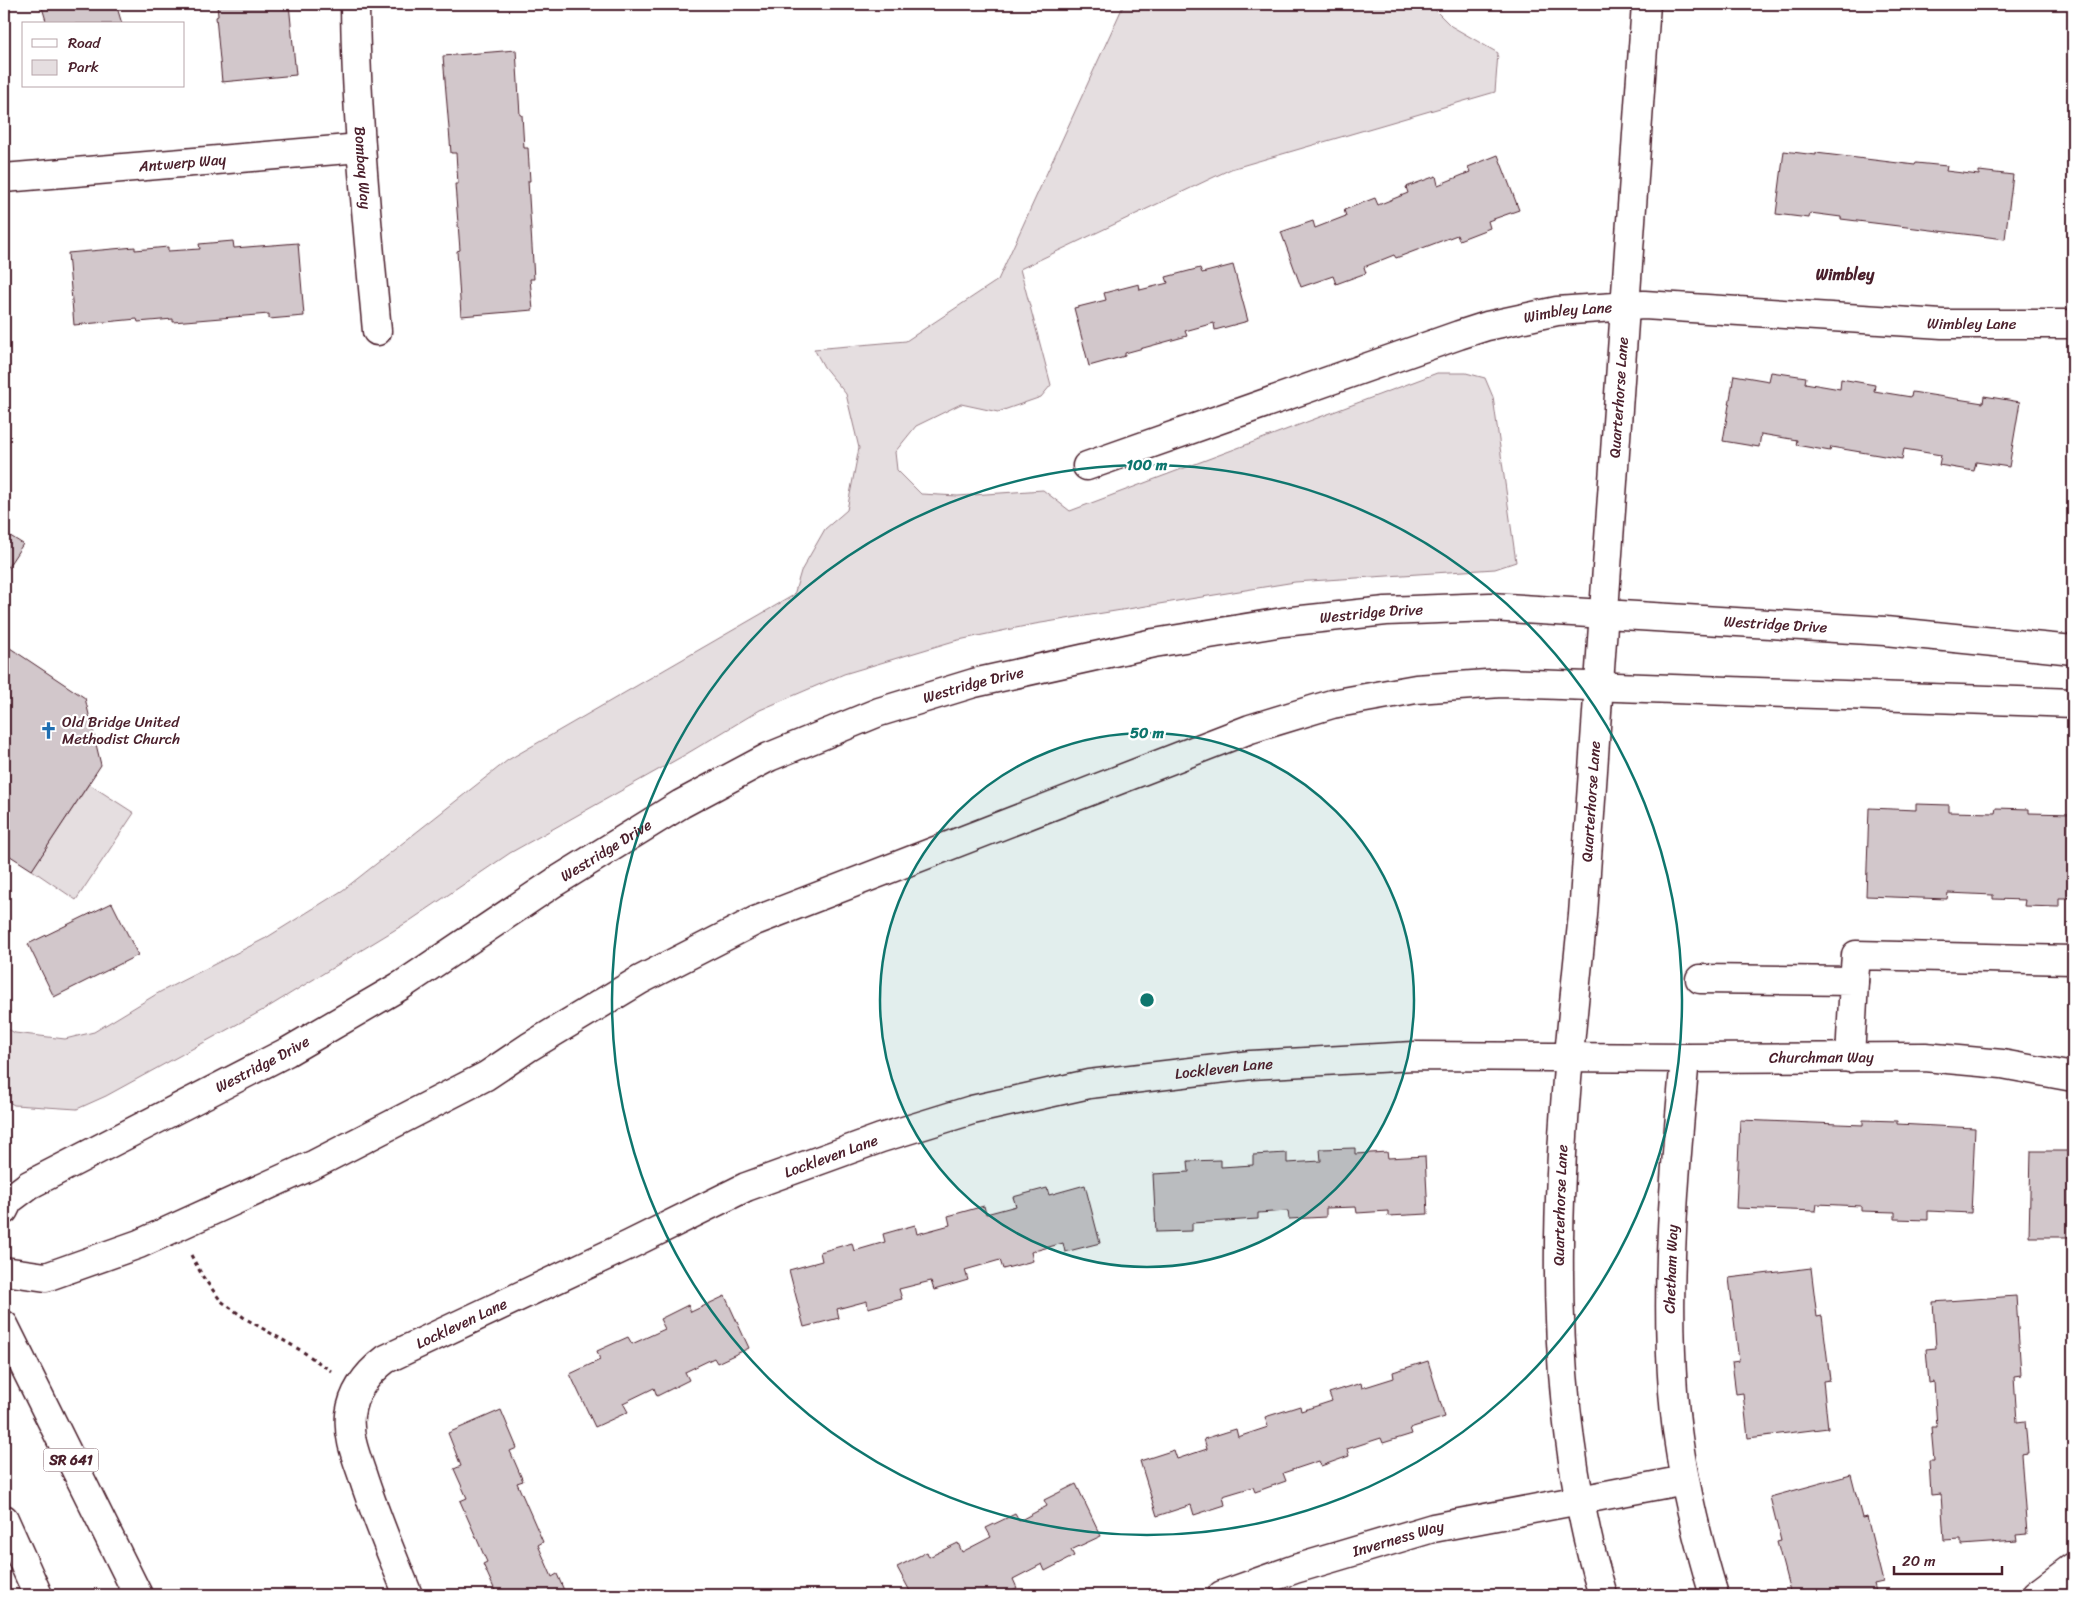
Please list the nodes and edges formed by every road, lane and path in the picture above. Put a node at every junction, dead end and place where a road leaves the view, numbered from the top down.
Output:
1 (355, 4) edge
2 (1646, 4) edge
3 (360, 148) junction
4 (4, 178) edge
5 (1625, 305) junction
6 (2073, 324) edge
7 (377, 331) dead end
8 (1087, 466) dead end
9 (1604, 612) junction
10 (2073, 650) edge
11 (1599, 685) junction
12 (2073, 704) edge
13 (2073, 960) edge
14 (1700, 979) dead end
15 (1854, 981) junction
16 (1568, 1056) junction
17 (1685, 1058) junction
18 (1850, 1058) junction
19 (2073, 1077) edge
20 (4, 1210) edge
21 (190, 1252) dead end
22 (4, 1271) edge
23 (4, 1325) edge
24 (358, 1389) junction
25 (1686, 1480) junction
26 (1579, 1500) junction
27 (4, 1519) edge
28 (2073, 1567) edge
29 (38, 1595) edge
30 (138, 1595) edge
31 (408, 1595) edge
32 (1222, 1595) edge
33 (1603, 1595) edge
34 (1714, 1595) edge
35 (2036, 1595) edge

1 - 3 street, Bombay Way
2 - 5 street, Quarterhorse Lane
3 - 4 street, Antwerp Way
3 - 7 street, Bombay Way
5 - 6 street, Wimbley Lane
5 - 8 street, Wimbley Lane
5 - 9 street, Quarterhorse Lane
9 - 10 street, Westridge Drive
9 - 11 street, Quarterhorse Lane
9 - 20 street, Westridge Drive
11 - 12 street
11 - 16 street, Quarterhorse Lane
11 - 22 street
13 - 15 street
14 - 15 street
15 - 18 street
16 - 17 street, Churchman Way
16 - 24 street, Lockleven Lane
16 - 26 street, Quarterhorse Lane
17 - 18 street, Churchman Way
17 - 25 street, Chetham Way
18 - 19 street, Churchman Way
21 - 24 path
23 - 30 street, SR 641
24 - 31 street, Lockleven Lane
25 - 26 street
25 - 34 street, Chetham Way
26 - 32 street, Inverness Way
26 - 33 street, Quarterhorse Lane
27 - 29 street
28 - 35 street

